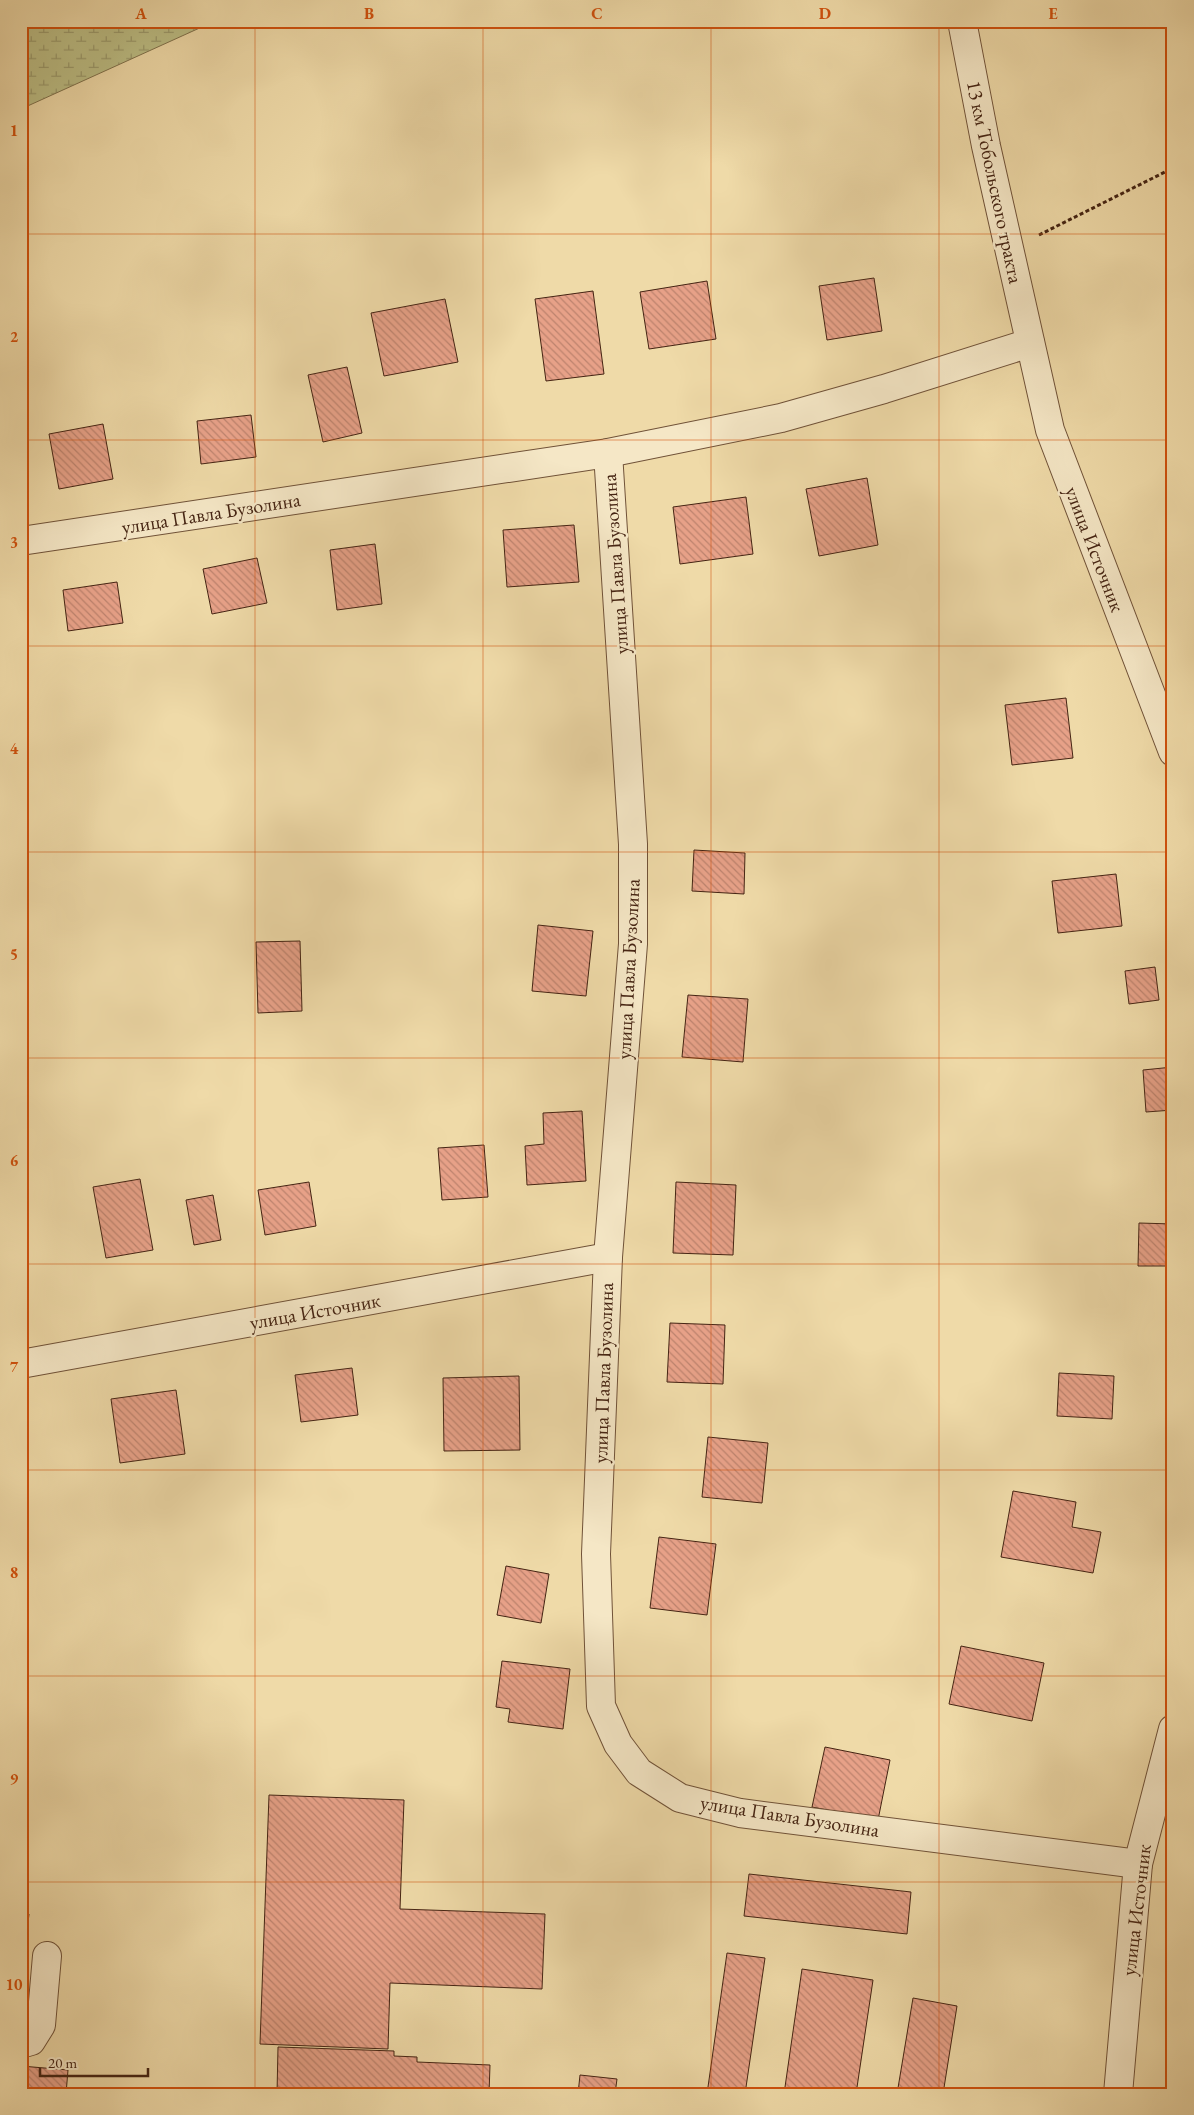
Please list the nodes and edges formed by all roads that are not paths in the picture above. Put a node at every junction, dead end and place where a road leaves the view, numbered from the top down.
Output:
1 (962, 21) edge
2 (1030, 342) junction
3 (608, 453) junction
4 (21, 541) edge
5 (1173, 752) edge
6 (608, 1257) junction
7 (21, 1364) edge
8 (1173, 1729) edge
9 (1138, 1864) junction
10 (47, 1956) dead end
11 (21, 2044) edge
12 (1118, 2094) edge

1 - 2 street, 13 км Тобольского тракта
2 - 3 street, улица Павла Бузолина
2 - 5 street, улица Источник
3 - 4 street, улица Павла Бузолина
3 - 6 street, улица Павла Бузолина
6 - 7 street, улица Источник
6 - 9 street, улица Павла Бузолина
8 - 9 street, улица Источник
9 - 12 street, улица Источник
10 - 11 street

